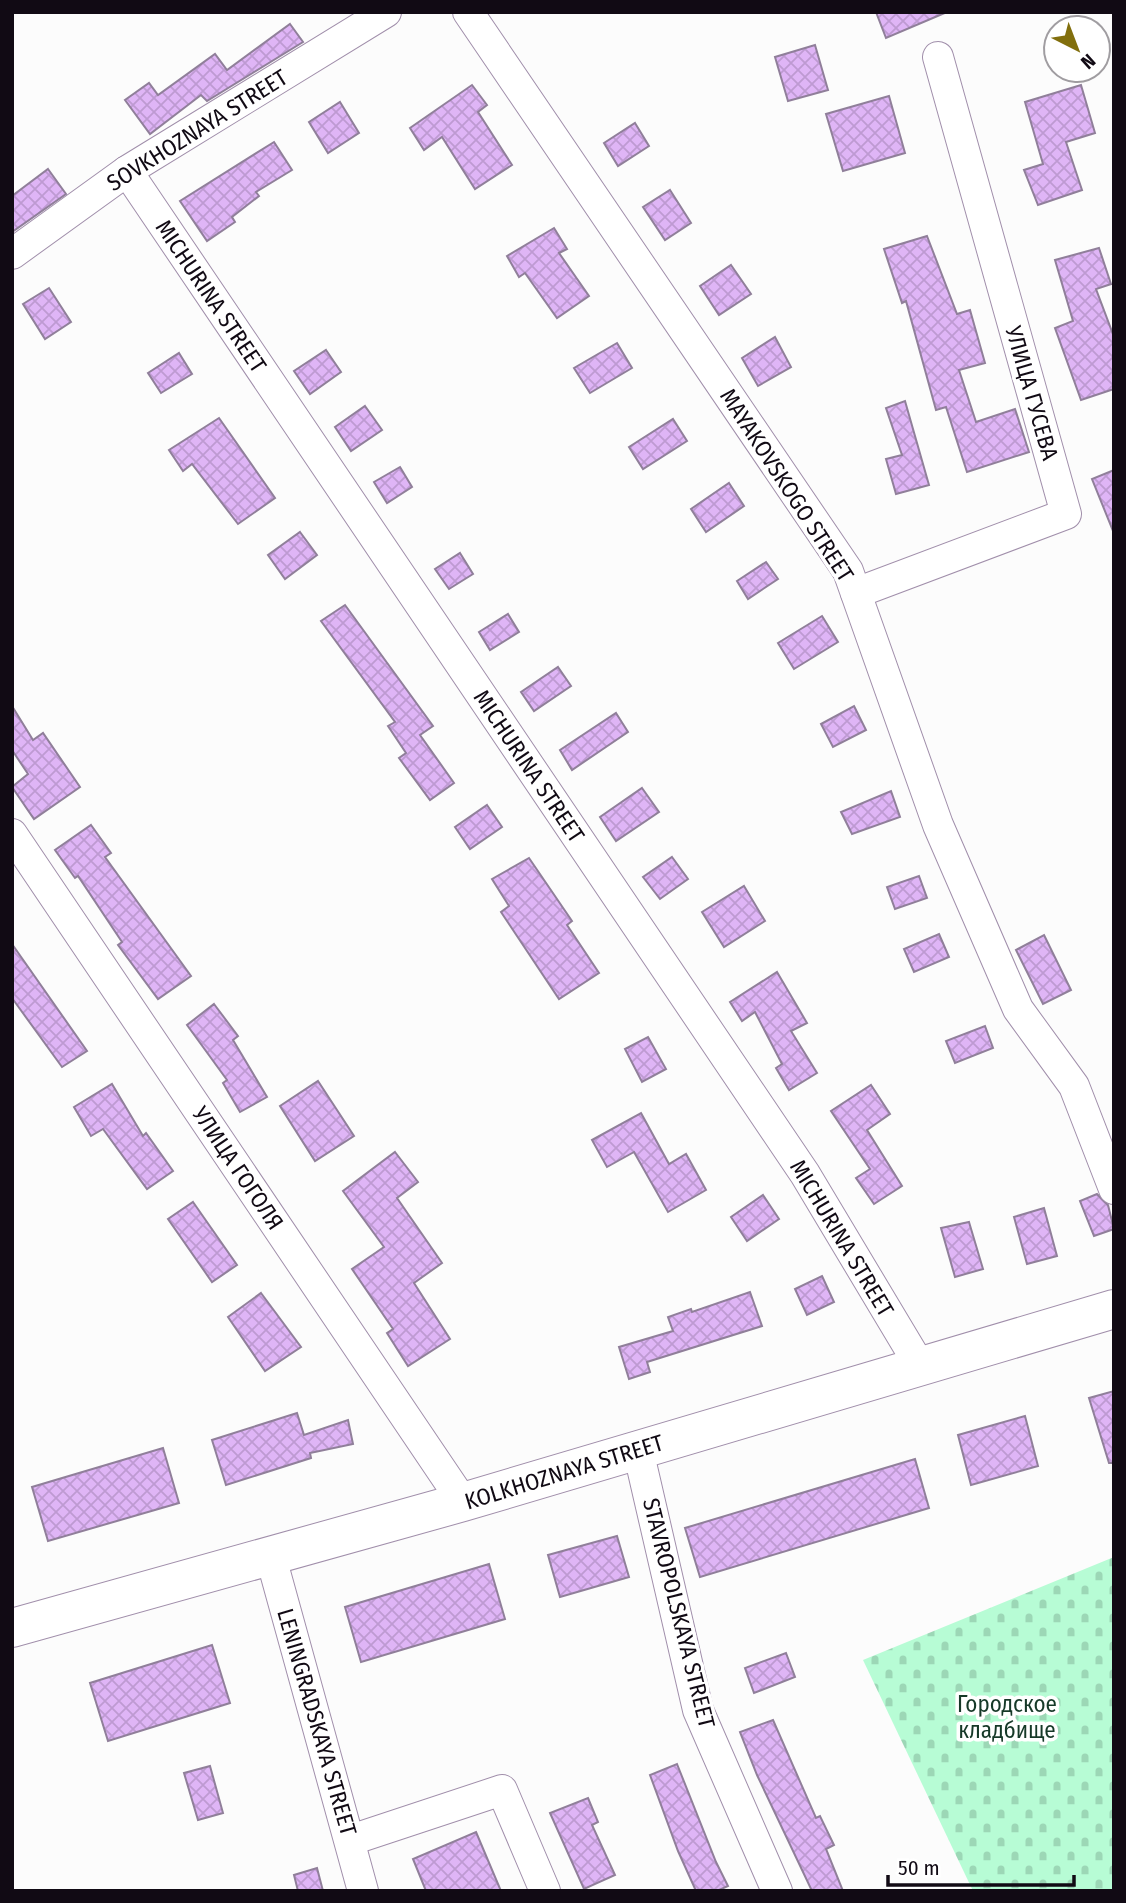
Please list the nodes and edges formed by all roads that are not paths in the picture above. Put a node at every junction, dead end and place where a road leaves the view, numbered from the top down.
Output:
1 (386, 12) edge
2 (468, 12) edge
3 (938, 57) dead end
4 (127, 172) junction
5 (12, 254) edge
6 (856, 593) junction
7 (12, 834) edge
8 (1114, 1189) edge
9 (1114, 1309) edge
10 (920, 1366) junction
11 (638, 1450) junction
12 (463, 1502) junction
13 (270, 1554) junction
14 (12, 1628) edge
15 (351, 1840) junction
16 (363, 1891) edge
17 (545, 1891) edge
18 (777, 1891) edge

1 - 4 street, SOVKHOZNAYA STREET
2 - 6 street, MAYAKOVSKOGO STREET
3 - 6 street, УЛИЦА ГУСЕВА
4 - 5 street, SOVKHOZNAYA STREET
4 - 10 street, MICHURINA STREET
6 - 8 street, MAYAKOVSKOGO STREET
7 - 12 street, УЛИЦА ГОГОЛЯ
9 - 10 main road, KOLKHOZNAYA STREET
10 - 11 main road, KOLKHOZNAYA STREET
11 - 12 main road, KOLKHOZNAYA STREET
11 - 18 street, STAVROPOLSKAYA STREET
12 - 13 main road, KOLKHOZNAYA STREET
13 - 14 main road, KOLKHOZNAYA STREET
13 - 15 street, LENINGRADSKAYA STREET
15 - 16 street, LENINGRADSKAYA STREET
15 - 17 street

